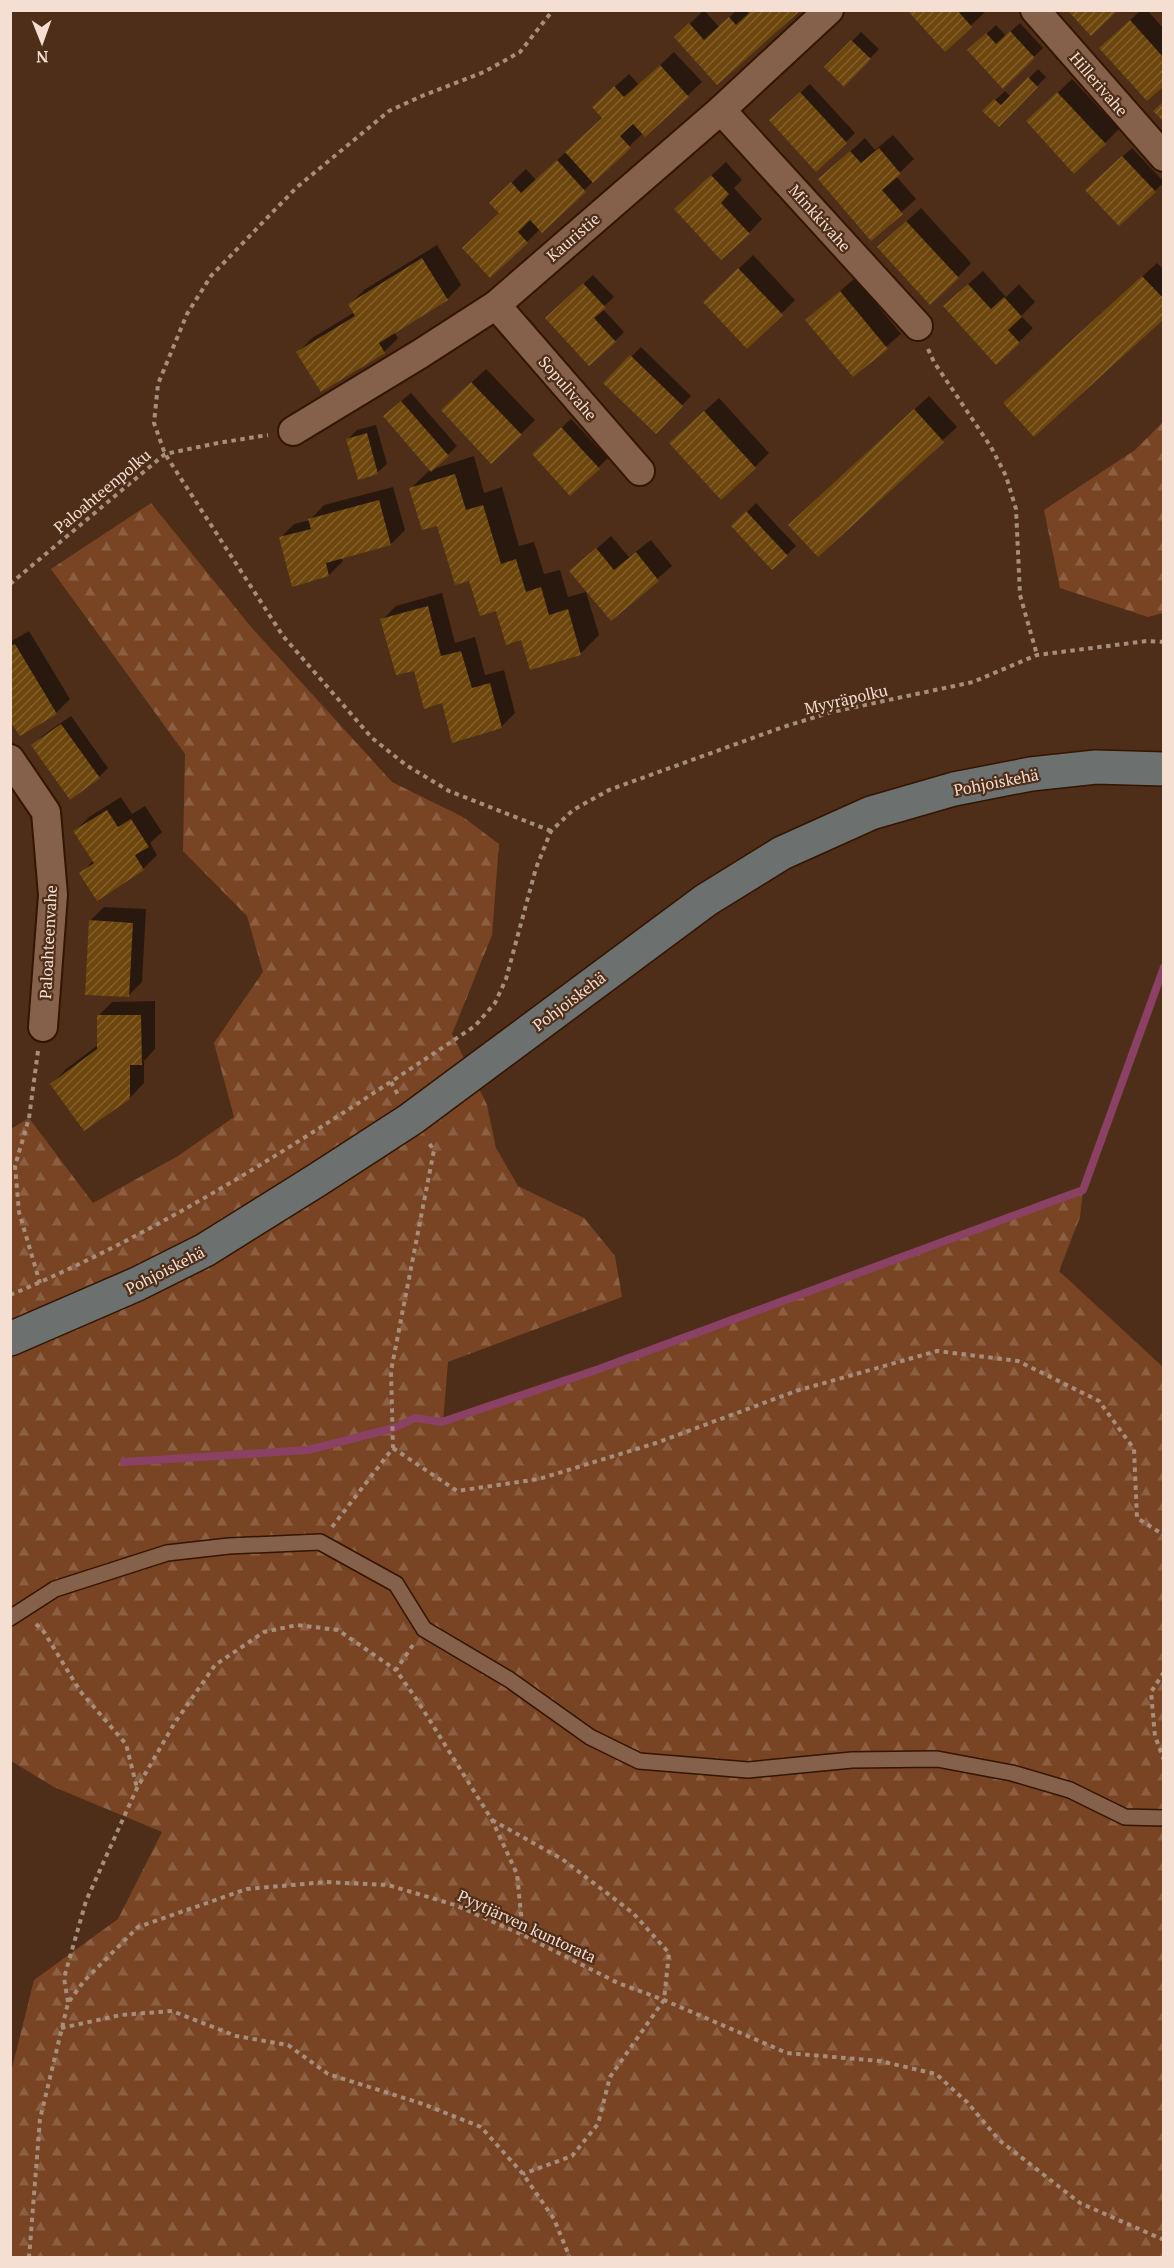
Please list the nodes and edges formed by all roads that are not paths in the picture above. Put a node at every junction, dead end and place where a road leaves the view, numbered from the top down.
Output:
1 (829, 10) edge
2 (1035, 10) edge
3 (721, 110) junction
4 (1164, 157) edge
5 (496, 305) junction
6 (918, 326) road end
7 (293, 431) road end
8 (640, 471) dead end
9 (10, 759) edge
10 (1164, 769) edge
11 (43, 1027) road end
12 (10, 1339) edge
13 (16, 1614) edge
14 (1164, 1818) edge

1 - 3 street, Kauristie
2 - 4 street, Hillerivahe
3 - 5 street, Kauristie
3 - 6 street, Minkkivahe
5 - 7 street, Kauristie
5 - 8 street, Sopulivahe
9 - 11 street, Paloahteenvahe
10 - 12 main road, Pohjoiskehä
13 - 14 lane

